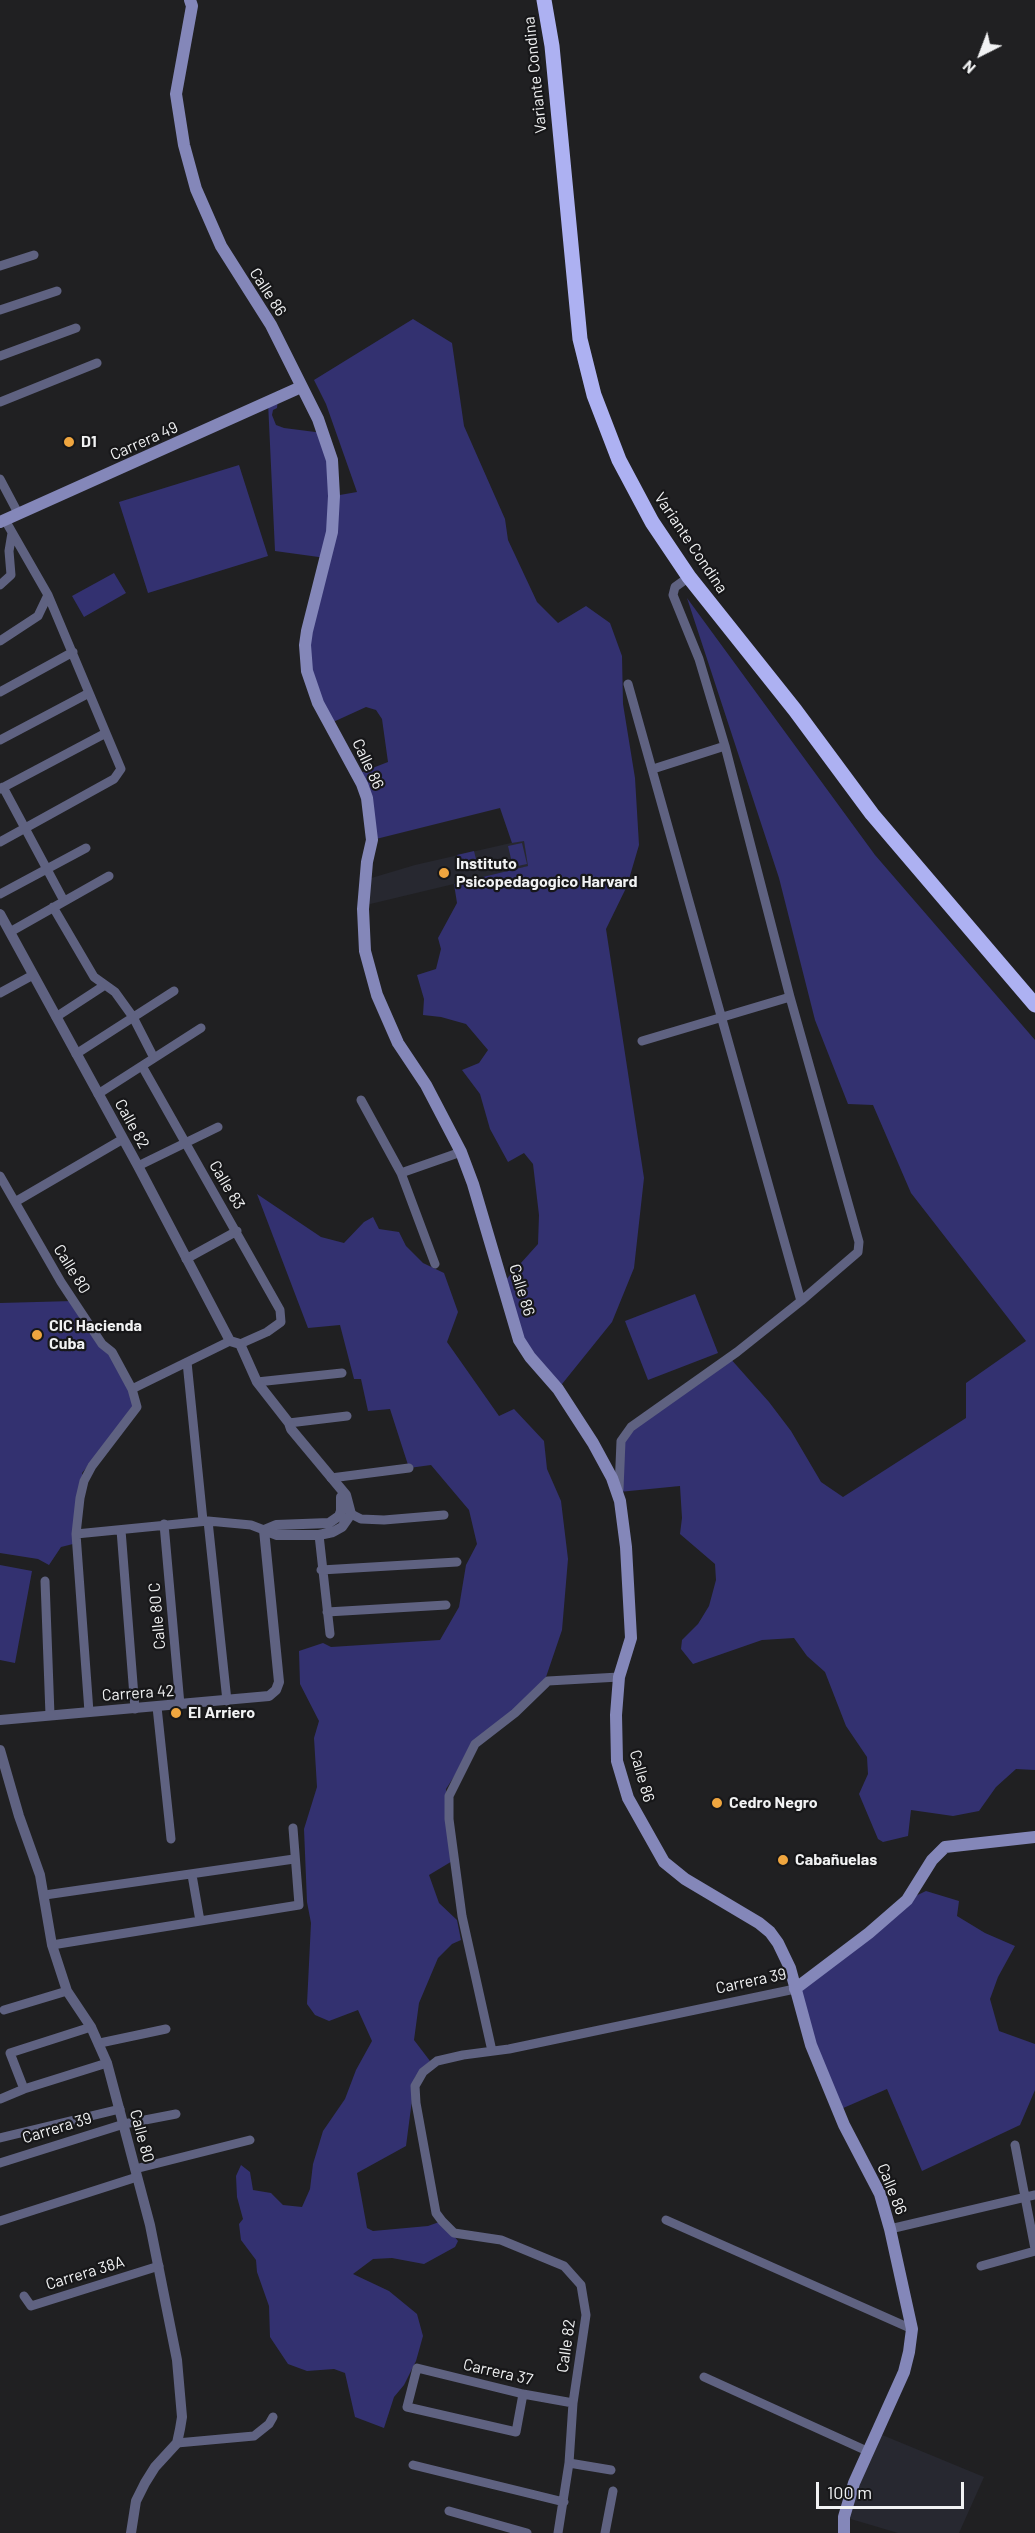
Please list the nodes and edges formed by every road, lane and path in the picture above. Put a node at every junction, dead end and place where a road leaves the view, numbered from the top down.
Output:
1 (190, 0) edge
2 (544, 0) edge
3 (34, 255) dead end
4 (0, 267) edge
5 (57, 291) dead end
6 (0, 310) edge
7 (76, 328) dead end
8 (0, 356) edge
9 (97, 363) dead end
10 (301, 387) junction
11 (0, 402) edge
12 (0, 479) edge
13 (18, 513) junction
14 (2, 521) edge
15 (12, 533) junction
16 (689, 577) junction
17 (0, 585) edge
18 (48, 595) junction
19 (0, 641) edge
20 (72, 652) junction
21 (628, 684) dead end
22 (0, 692) edge
23 (89, 693) junction
24 (104, 734) junction
25 (0, 740) edge
26 (725, 746) junction
27 (653, 769) junction
28 (2, 788) edge
29 (25, 829) junction
30 (0, 842) edge
31 (86, 848) dead end
32 (46, 869) junction
33 (109, 876) dead end
34 (0, 894) edge
35 (64, 902) junction
36 (53, 907) junction
37 (0, 914) edge
38 (10, 932) junction
39 (33, 975) junction
40 (105, 985) junction
41 (174, 991) dead end
42 (0, 993) edge
43 (790, 997) junction
44 (1035, 1005) edge
45 (720, 1016) junction
46 (56, 1017) junction
47 (133, 1017) junction
48 (201, 1028) dead end
49 (642, 1041) dead end
50 (76, 1054) junction
51 (154, 1058) junction
52 (142, 1066) junction
53 (98, 1094) junction
54 (361, 1100) dead end
55 (218, 1127) dead end
56 (123, 1139) junction
57 (185, 1143) junction
58 (461, 1152) junction
59 (138, 1166) junction
60 (401, 1173) junction
61 (0, 1176) edge
62 (15, 1202) junction
63 (237, 1231) junction
64 (186, 1259) junction
65 (435, 1264) dead end
66 (801, 1301) junction
67 (235, 1342) junction
68 (187, 1362) junction
69 (342, 1373) dead end
70 (257, 1382) junction
71 (132, 1389) junction
72 (347, 1416) dead end
73 (289, 1423) junction
74 (409, 1468) dead end
75 (332, 1481) junction
76 (620, 1501) junction
77 (351, 1514) junction
78 (444, 1515) dead end
79 (206, 1521) junction
80 (164, 1524) junction
81 (120, 1530) junction
82 (264, 1530) junction
83 (76, 1534) junction
84 (319, 1535) junction
85 (457, 1562) dead end
86 (321, 1570) junction
87 (45, 1581) dead end
88 (446, 1605) dead end
89 (327, 1612) junction
90 (330, 1634) dead end
91 (619, 1677) junction
92 (227, 1701) junction
93 (180, 1705) junction
94 (157, 1707) junction
95 (135, 1709) junction
96 (89, 1712) junction
97 (50, 1715) junction
98 (0, 1720) edge
99 (0, 1750) edge
100 (293, 1828) dead end
101 (1035, 1837) edge
102 (171, 1839) dead end
103 (294, 1859) junction
104 (192, 1875) junction
105 (45, 1895) junction
106 (200, 1921) junction
107 (52, 1945) junction
108 (795, 1989) junction
109 (67, 1991) junction
110 (4, 2010) dead end
111 (91, 2027) junction
112 (166, 2029) dead end
113 (100, 2043) junction
114 (492, 2051) junction
115 (107, 2063) junction
116 (24, 2089) junction
117 (0, 2099) edge
118 (120, 2109) junction
119 (176, 2114) dead end
120 (124, 2124) junction
121 (0, 2138) edge
122 (249, 2140) dead end
123 (1015, 2145) dead end
124 (0, 2163) edge
125 (136, 2173) junction
126 (1035, 2195) edge
127 (1024, 2196) junction
128 (666, 2220) dead end
129 (0, 2221) edge
130 (442, 2221) joint
131 (890, 2229) junction
132 (1035, 2250) edge
133 (159, 2266) junction
134 (981, 2266) dead end
135 (24, 2296) dead end
136 (912, 2329) junction
137 (704, 2376) dead end
138 (523, 2394) junction
139 (573, 2403) junction
140 (273, 2417) dead end
141 (177, 2443) junction
142 (867, 2451) junction
143 (570, 2463) junction
144 (413, 2464) dead end
145 (611, 2470) dead end
146 (613, 2491) dead end
147 (564, 2502) junction
148 (448, 2511) dead end
149 (131, 2533) edge
150 (527, 2533) edge
151 (558, 2533) edge
152 (605, 2533) edge
153 (844, 2533) edge

1 - 10 main road, Calle 86
2 - 16 highway, Variante Condina
3 - 4 street
5 - 6 street
7 - 8 street
9 - 11 street
10 - 13 main road, Carrera 49
10 - 58 main road, Calle 86
12 - 13 street
13 - 14 main road, Carrera 49
14 - 15 street
15 - 17 street
15 - 18 street
16 - 26 street
16 - 44 highway, Variante Condina
18 - 19 street
18 - 20 street
20 - 22 street
20 - 23 street
21 - 27 street
23 - 24 street
23 - 25 street
24 - 28 street
24 - 29 street
26 - 27 street
26 - 43 street
27 - 45 street
28 - 29 street
29 - 30 street
29 - 32 street
31 - 32 street
32 - 34 street
32 - 35 street
33 - 35 street
35 - 36 street
36 - 38 street
36 - 40 street
37 - 38 street, Calle 82
38 - 39 street, Calle 82
39 - 42 street
39 - 46 street, Calle 82
40 - 46 street
40 - 47 street
41 - 47 street
43 - 45 street
43 - 66 street
45 - 49 street
45 - 66 street
46 - 50 street, Calle 82
47 - 50 street
47 - 51 street
48 - 51 street
50 - 53 street, Calle 82
51 - 52 street
52 - 53 street
52 - 57 street, Calle 83
53 - 56 street, Calle 82
54 - 60 street
55 - 57 street
56 - 59 street, Calle 82
56 - 62 street
57 - 59 street
57 - 63 street, Calle 83
58 - 60 street
58 - 76 main road, Calle 86
59 - 64 street, Calle 82
60 - 65 street
61 - 62 street, Calle 80
62 - 71 street, Calle 80
63 - 64 street
63 - 67 street, Calle 83
64 - 67 street, Calle 82
66 - 76 street
67 - 68 street
67 - 70 street, Calle 82
68 - 71 street
68 - 79 street
69 - 70 street
70 - 73 street, Calle 82
71 - 83 street, Calle 80
72 - 73 street
73 - 75 street, Calle 82
74 - 75 street
75 - 77 street, Calle 82
75 - 82 street
76 - 91 main road, Calle 86
77 - 78 street
77 - 84 street
79 - 80 street
79 - 82 street
79 - 92 street
80 - 81 street
80 - 93 street, Calle 80 C
81 - 83 street
81 - 95 street
82 - 84 street
82 - 92 street, Carrera 42
83 - 96 street
84 - 86 street
85 - 86 street
86 - 89 street
87 - 97 street
88 - 89 street
89 - 90 street
91 - 108 main road, Calle 86
91 - 114 street
92 - 93 street, Carrera 42
93 - 94 street, Carrera 42
94 - 95 street, Carrera 42
94 - 102 street
95 - 96 street, Carrera 42
96 - 97 street, Carrera 42
97 - 98 street, Carrera 42
99 - 105 street, Calle 80
100 - 103 street
101 - 108 main road, Carrera 39
103 - 104 street
103 - 106 street
104 - 105 street
104 - 106 street
105 - 107 street, Calle 80
106 - 107 street
107 - 109 street, Calle 80
108 - 114 street, Carrera 39
108 - 131 main road, Calle 86
109 - 110 street
109 - 111 street, Calle 80
111 - 113 street, Calle 80
111 - 116 street
112 - 113 street
113 - 115 street, Calle 80
114 - 130 street, Carrera 39
115 - 116 street
115 - 118 street, Calle 80
116 - 117 street
118 - 120 street, Calle 80
118 - 121 street
119 - 120 street, Carrera 39
120 - 124 street, Carrera 39
120 - 125 street, Calle 80
122 - 125 street
123 - 127 street
125 - 129 street
125 - 133 street, Calle 80
126 - 127 street
127 - 131 street
127 - 132 street
128 - 136 street
130 - 139 street, Calle 82
131 - 136 main road, Calle 86
132 - 134 street
133 - 135 street, Carrera 38A
133 - 141 street, Calle 80
136 - 142 main road, Calle 86
137 - 142 street
138 - 138 street, Carrera 37
138 - 139 street, Carrera 37
139 - 143 street, Calle 82
140 - 141 street
141 - 149 street
142 - 153 main road, Calle 86
143 - 145 street
143 - 147 street, Calle 82
144 - 147 street
146 - 152 street
147 - 151 street, Calle 82
148 - 150 street

